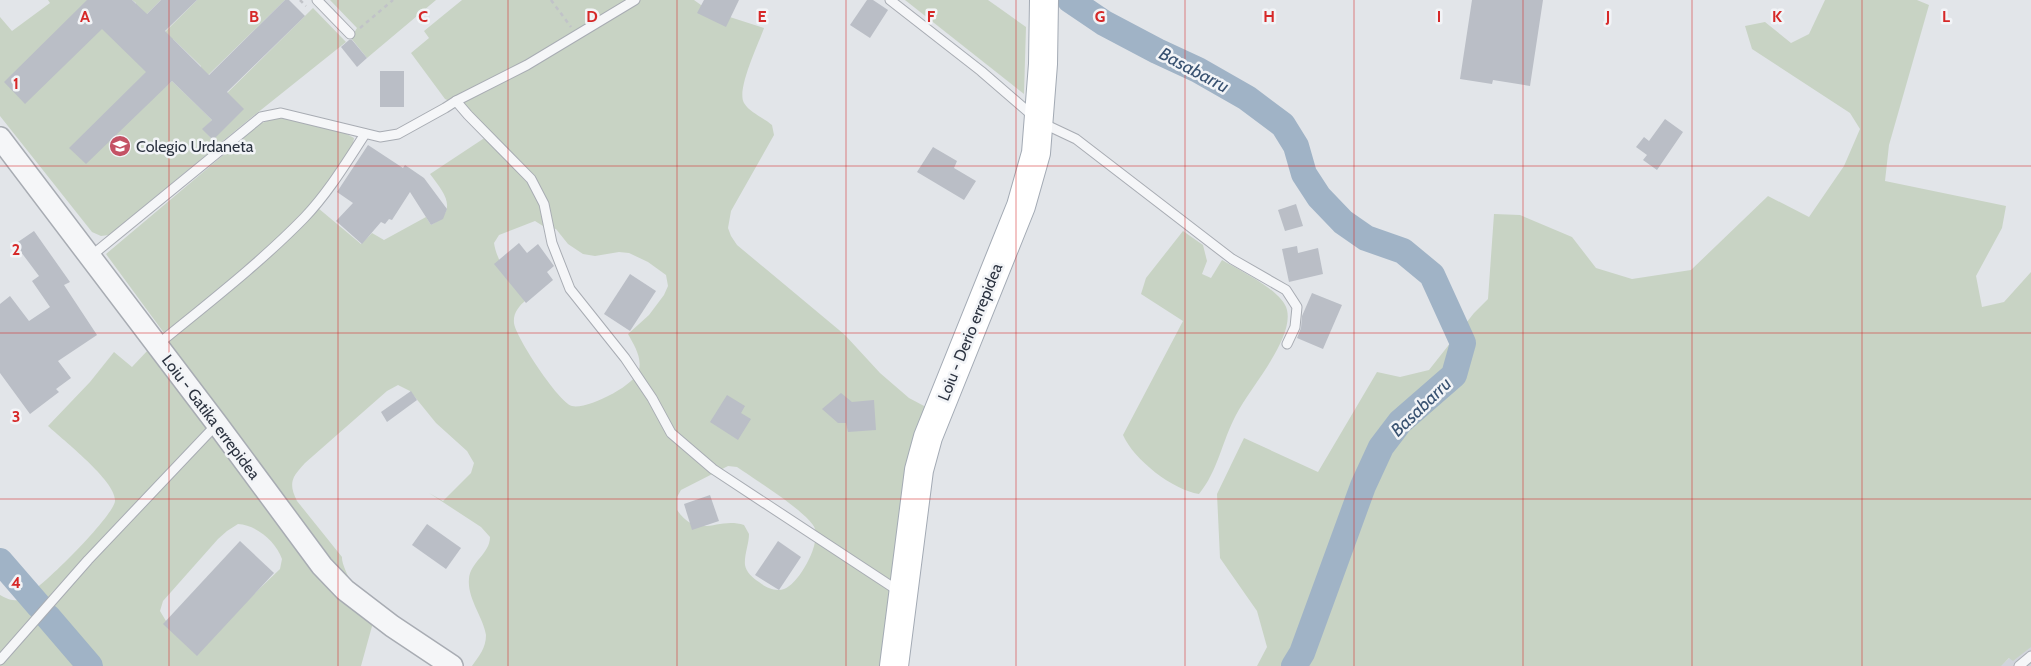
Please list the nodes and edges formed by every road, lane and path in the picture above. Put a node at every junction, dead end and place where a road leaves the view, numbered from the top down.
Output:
1 (318, 0) edge
2 (393, 0) edge
3 (551, 0) edge
4 (635, 0) edge
5 (890, 0) edge
6 (1044, 0) edge
7 (353, 33) joint
8 (577, 35) junction
9 (456, 100) junction
10 (1040, 122) junction
11 (365, 134) junction
12 (0, 138) edge
13 (91, 256) junction
14 (1287, 344) dead end
15 (157, 346) junction
16 (217, 424) junction
17 (902, 594) junction
18 (2031, 656) edge
19 (0, 660) edge
20 (452, 666) edge
21 (894, 666) edge
22 (2019, 666) edge

1 - 7 lane
2 - 7 path
3 - 8 path
4 - 8 lane
5 - 10 lane
6 - 10 main road, Loiu - Derio errepidea
8 - 9 lane
9 - 11 lane
9 - 17 lane
10 - 14 lane
10 - 17 main road, Loiu - Derio errepidea
11 - 13 lane
11 - 15 lane
12 - 13 street, Loiu - Gatika errepidea
13 - 15 street, Loiu - Gatika errepidea
15 - 16 street, Loiu - Gatika errepidea
16 - 19 lane
16 - 20 street, Loiu - Gatika errepidea
17 - 21 main road, Loiu - Derio errepidea
18 - 22 lane

